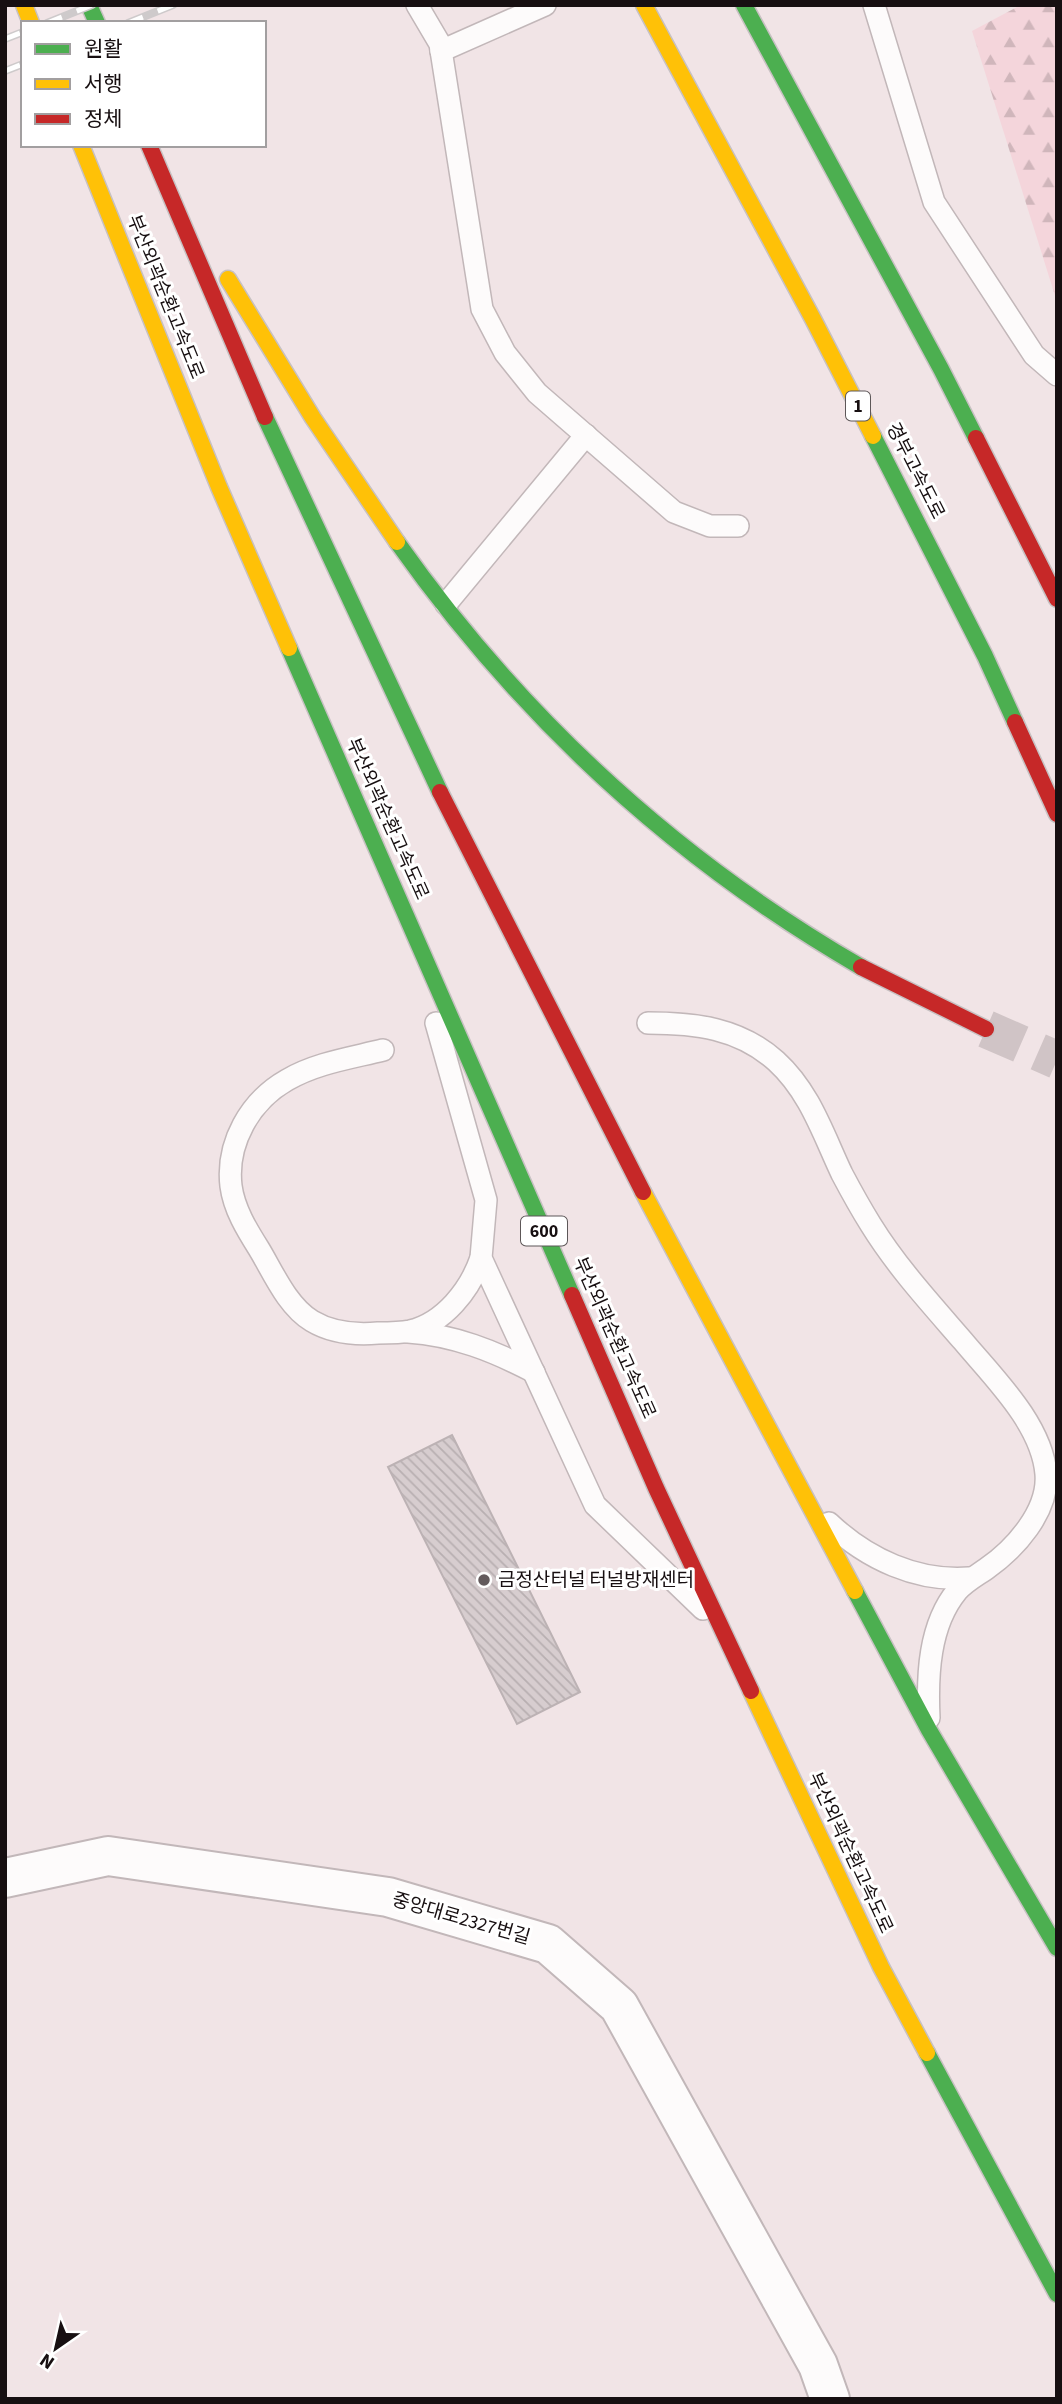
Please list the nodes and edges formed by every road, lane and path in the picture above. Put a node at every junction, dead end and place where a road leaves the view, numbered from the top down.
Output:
1 (89, 5) edge
2 (417, 5) edge
3 (545, 5) edge
4 (644, 5) edge
5 (744, 5) edge
6 (874, 5) edge
7 (96, 21) edge
8 (441, 51) junction
9 (82, 147) edge
10 (151, 147) edge
11 (151, 147) edge
12 (210, 247) dead end
13 (223, 270) dead end
14 (1057, 375) edge
15 (586, 436) junction
16 (738, 526) dead end
17 (1057, 598) edge
18 (446, 604) junction
19 (1057, 814) edge
20 (406, 916) junction
21 (648, 1023) dead end
22 (986, 1029) tunnel mouth
23 (383, 1050) dead end
24 (481, 1258) junction
25 (399, 1332) junction
26 (534, 1373) junction
27 (805, 1498) junction
28 (969, 1578) junction
29 (721, 1627) junction
30 (929, 1730) junction
31 (5, 1878) edge
32 (1057, 1948) edge
33 (1057, 2294) edge
34 (830, 2399) edge

1 - 7 highway
2 - 8 lane
3 - 8 lane
4 - 19 highway, 경부고속도로 / 1
5 - 17 highway
6 - 14 lane
8 - 15 lane
9 - 20 highway, 부산외곽순환고속도로 / 600
10 - 12 highway
11 - 27 highway
13 - 18 highway
15 - 16 lane
15 - 18 lane
18 - 22 highway
20 - 24 lane
20 - 29 highway, 부산외곽순환고속도로 / 600
21 - 28 lane
23 - 25 lane
24 - 25 lane
24 - 26 lane
25 - 26 lane
26 - 29 lane
27 - 28 lane
27 - 30 highway
28 - 30 lane
29 - 33 highway, 부산외곽순환고속도로 / 600
30 - 32 highway
31 - 34 street, 중앙대로2327번길

